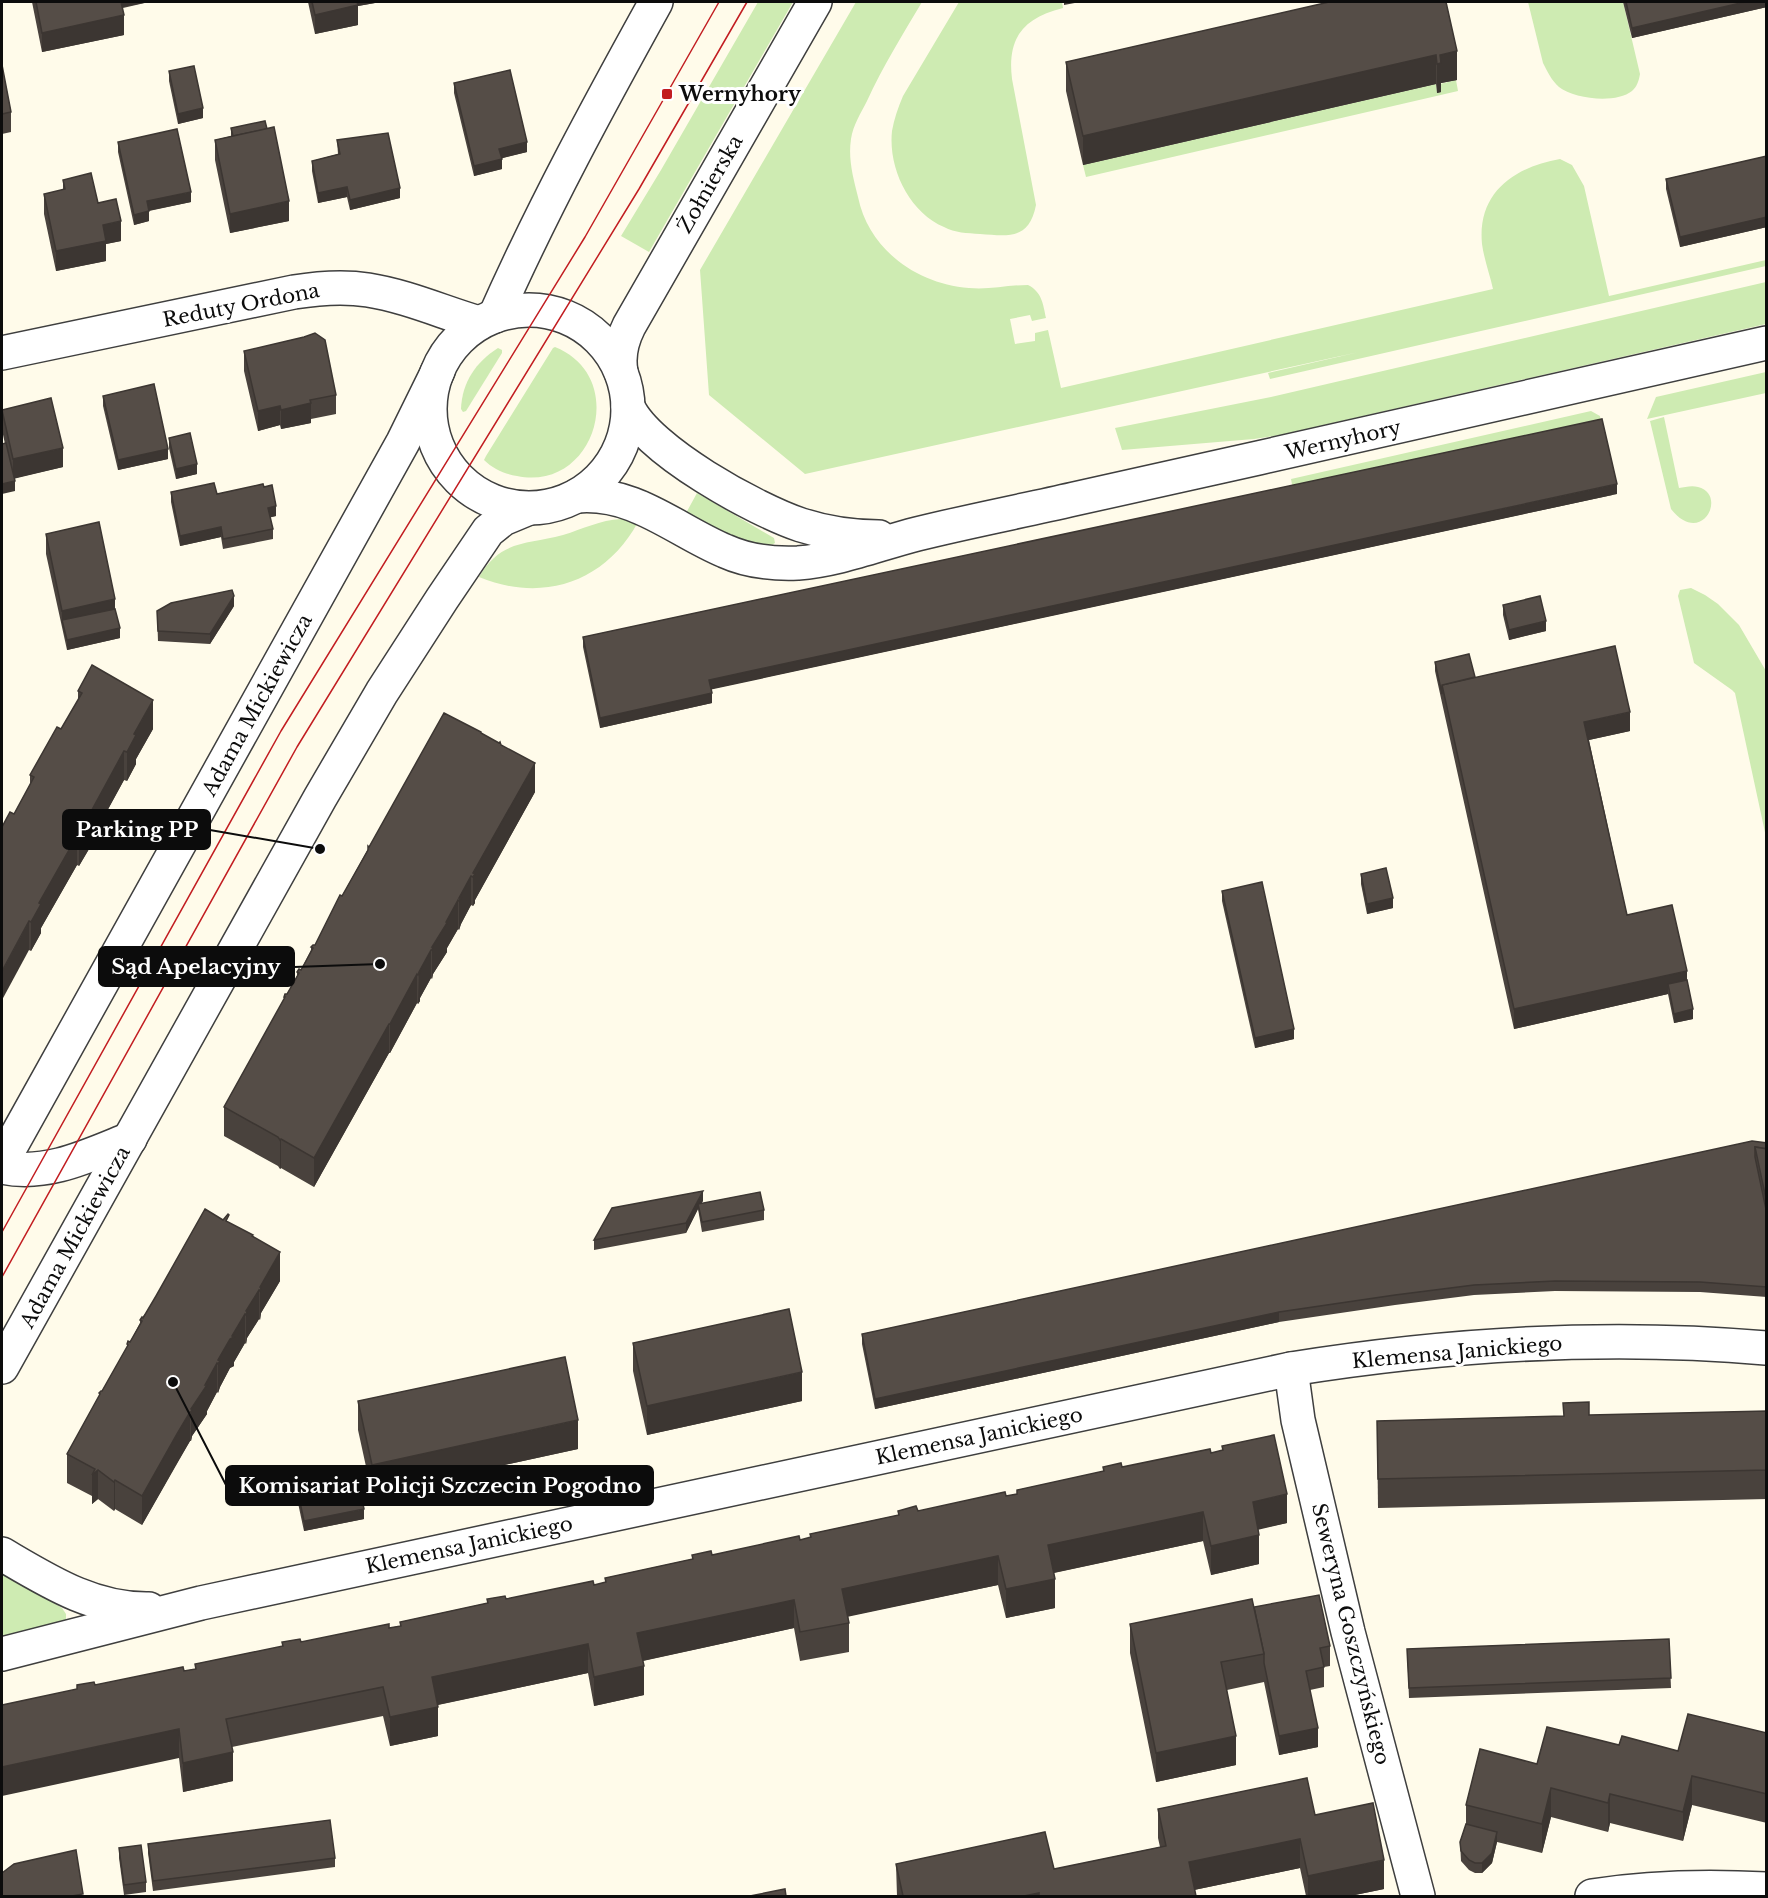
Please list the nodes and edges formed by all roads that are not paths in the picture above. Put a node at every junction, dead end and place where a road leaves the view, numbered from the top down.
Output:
1 (656, 2) edge
2 (815, 2) edge
3 (487, 320) junction
4 (1767, 343) edge
5 (2, 353) edge
6 (438, 371) junction
7 (621, 372) junction
8 (628, 407) junction
9 (577, 496) junction
10 (526, 509) junction
11 (919, 534) junction
12 (130, 1138) junction
13 (2, 1162) edge
14 (2, 1167) edge
15 (1767, 1348) edge
16 (2, 1367) edge
17 (1291, 1370) junction
18 (2, 1554) edge
19 (201, 1603) junction
20 (2, 1654) edge
21 (1767, 1889) edge
22 (1418, 1896) edge
23 (1592, 1896) edge

1 - 3 street
2 - 7 street, Żołnierska
3 - 5 street, Reduty Ordona
3 - 6 street
3 - 7 street
4 - 11 street, Wernyhory
6 - 10 street
6 - 13 street, Adama Mickiewicza
7 - 8 street
8 - 9 street
8 - 11 street, Wernyhory
9 - 10 street
9 - 11 street, Wernyhory
10 - 12 street, Adama Mickiewicza
12 - 14 street, Adama Mickiewicza
12 - 16 street, Adama Mickiewicza
15 - 17 street, Klemensa Janickiego
17 - 19 street, Klemensa Janickiego
17 - 22 street, Seweryna Goszczyńskiego
18 - 19 street, Klemensa Janickiego
19 - 20 street, Klemensa Janickiego
21 - 23 street

